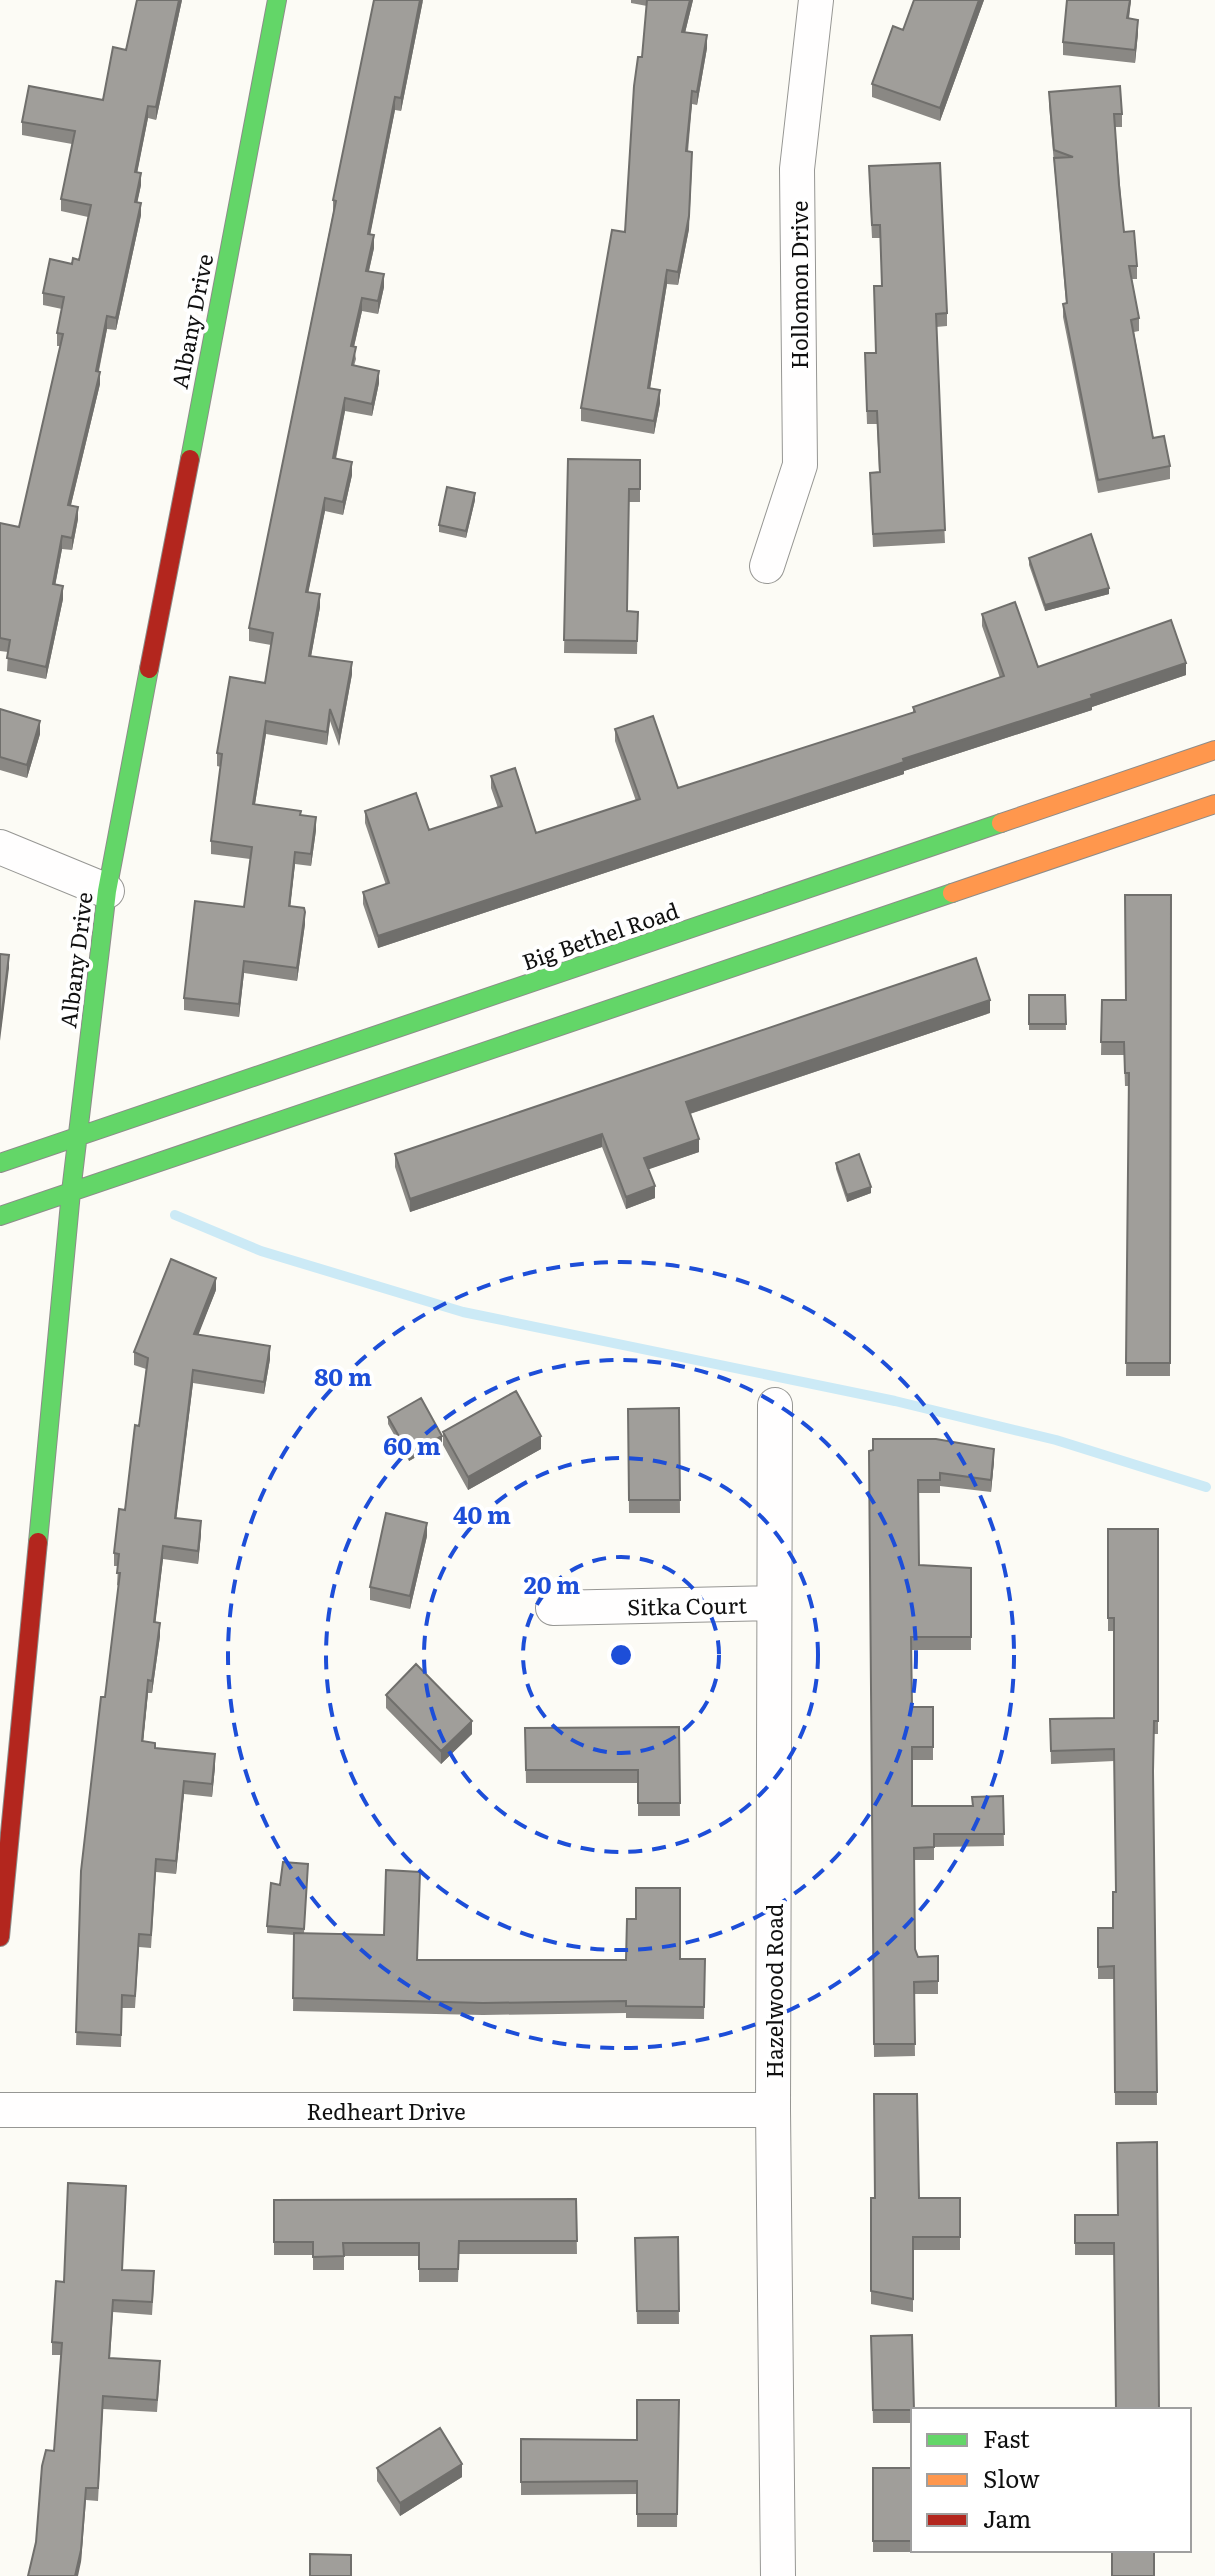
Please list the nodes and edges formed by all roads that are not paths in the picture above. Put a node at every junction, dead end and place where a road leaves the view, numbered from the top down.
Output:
1 (277, 0) edge
2 (816, 0) edge
3 (767, 566) dead end
4 (1215, 750) edge
5 (1215, 804) edge
6 (0, 847) edge
7 (107, 891) junction
8 (77, 1137) junction
9 (0, 1163) edge
10 (71, 1192) junction
11 (0, 1216) edge
12 (775, 1405) dead end
13 (774, 1603) junction
14 (553, 1608) dead end
15 (0, 1937) edge
16 (0, 2110) edge
17 (773, 2110) junction
18 (778, 2576) edge

1 - 7 main road, Albany Drive
2 - 3 street, Hollomon Drive
4 - 8 main road, Big Bethel Road
5 - 10 main road
6 - 7 street
7 - 8 main road, Albany Drive
8 - 9 main road, Big Bethel Road
8 - 10 main road, Albany Drive
10 - 11 main road
10 - 15 main road, Albany Drive
12 - 13 street, Hazelwood Road
13 - 14 street, Sitka Court
13 - 17 street, Hazelwood Road
16 - 17 street, Redheart Drive
17 - 18 street, Hazelwood Road

